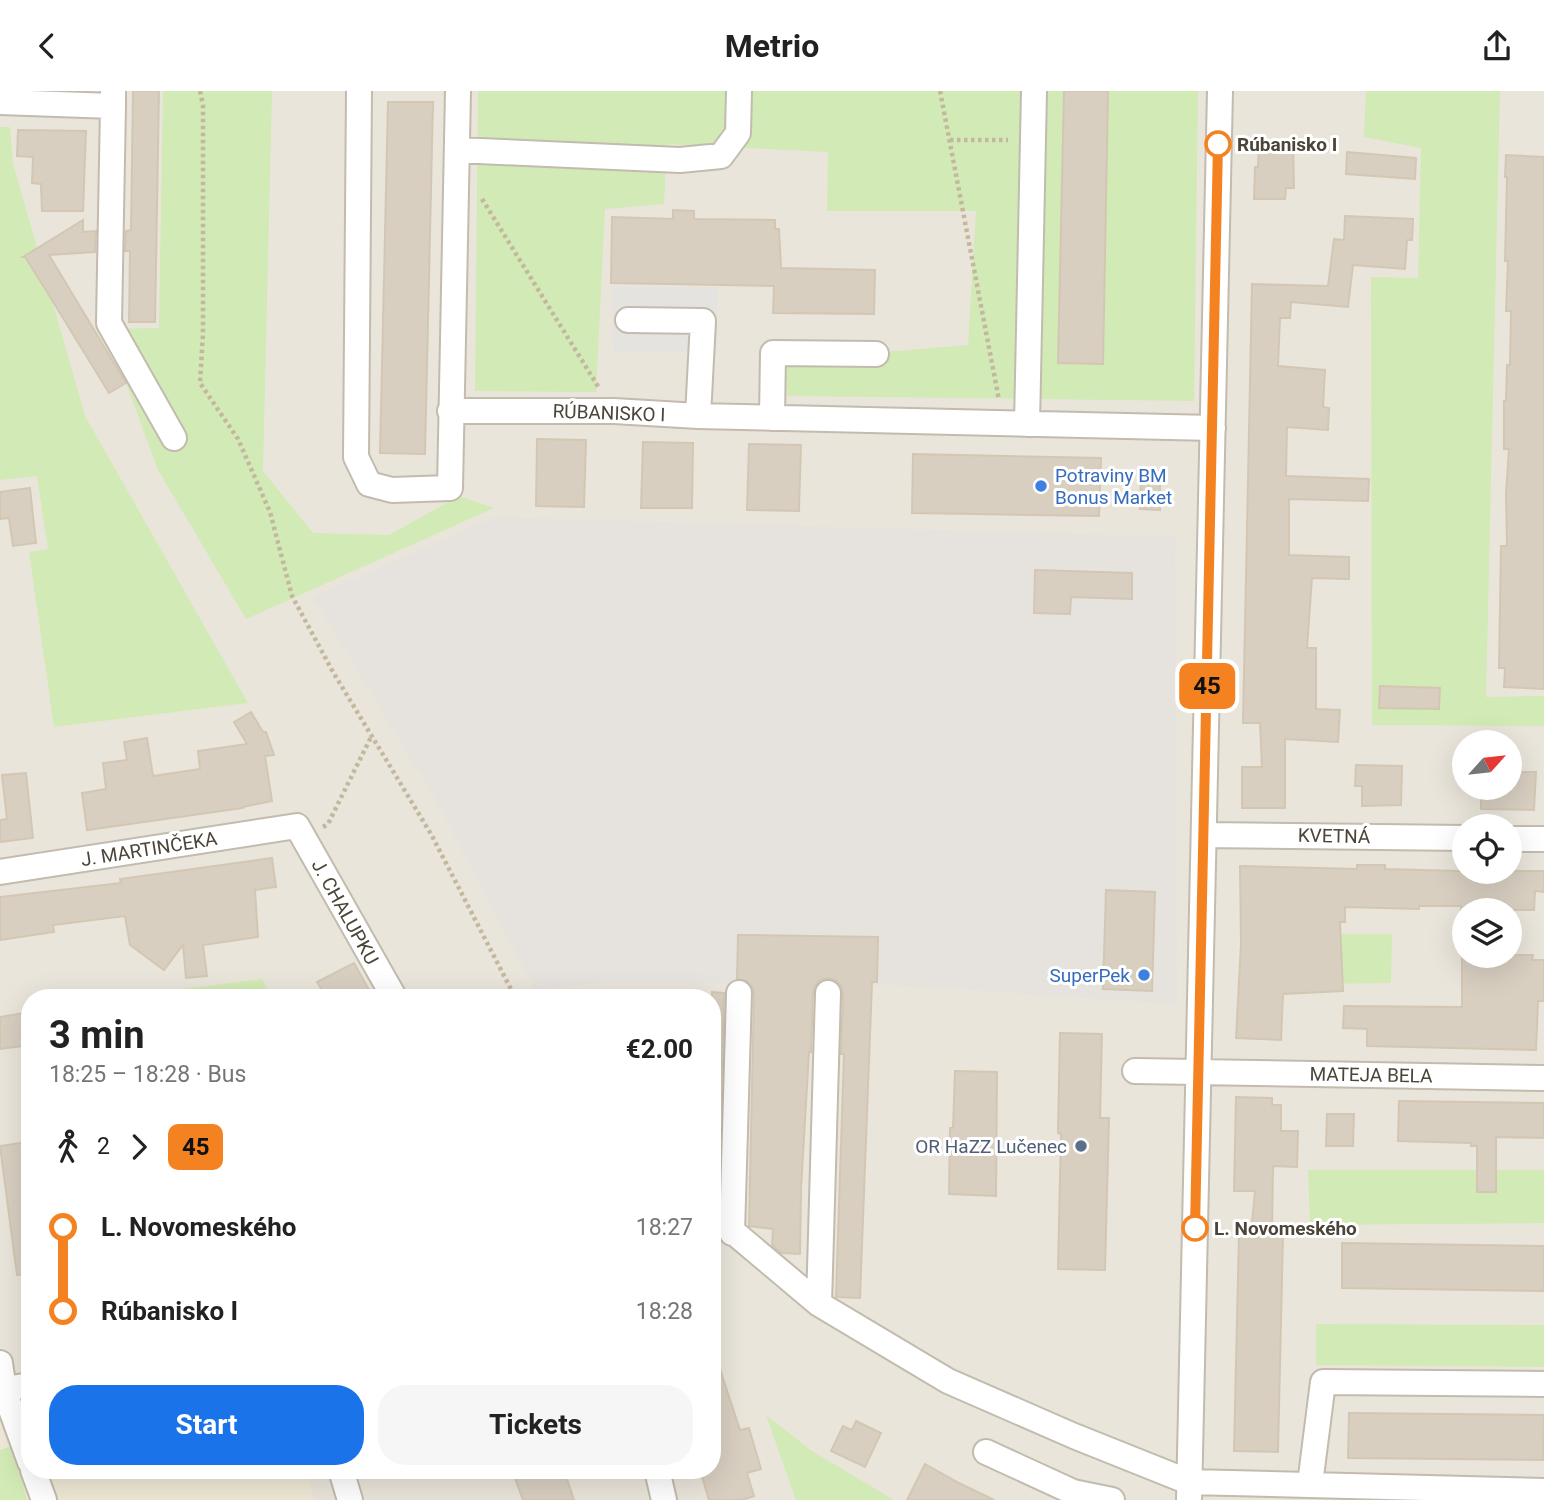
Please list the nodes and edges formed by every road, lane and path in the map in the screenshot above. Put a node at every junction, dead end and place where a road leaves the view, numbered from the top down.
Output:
1 (200, 91) edge
2 (359, 91) edge
3 (458, 91) edge
4 (739, 91) edge
5 (940, 91) edge
6 (1034, 91) edge
7 (1220, 91) edge
8 (113, 99) edge
9 (0, 102) edge
10 (950, 139) junction
11 (1033, 140) junction
12 (457, 151) junction
13 (478, 194) dead end
14 (628, 320) dead end
15 (876, 354) dead end
16 (450, 411) junction
17 (614, 411) junction
18 (698, 416) junction
19 (772, 418) junction
20 (1016, 424) junction
21 (1213, 428) junction
22 (174, 438) dead end
23 (371, 737) junction
24 (301, 833) junction
25 (1204, 835) junction
26 (1452, 838) edge
27 (1522, 839) edge
28 (1544, 839) edge
29 (0, 872) edge
30 (389, 989) edge
31 (511, 989) edge
32 (739, 993) dead end
33 (828, 993) dead end
34 (1135, 1071) dead end
35 (1198, 1073) junction
36 (1544, 1078) edge
37 (721, 1222) edge
38 (733, 1233) junction
39 (819, 1304) junction
40 (0, 1363) edge
41 (1544, 1384) edge
42 (21, 1387) edge
43 (2, 1390) edge
44 (21, 1439) edge
45 (986, 1452) dead end
46 (36, 1479) edge
47 (344, 1479) edge
48 (659, 1479) edge
49 (1310, 1485) junction
50 (1189, 1491) edge
51 (1544, 1491) edge
52 (44, 1500) edge
53 (350, 1500) edge
54 (664, 1500) edge
55 (1112, 1500) edge

1 - 23 path
2 - 16 street
3 - 12 street
4 - 12 street
5 - 10 path
6 - 11 street
7 - 21 street
8 - 9 street
8 - 22 street
10 - 11 path
10 - 20 path
11 - 20 street
12 - 16 street
13 - 17 path
14 - 18 street
15 - 19 street
16 - 17 street, RÚBANISKO I
17 - 18 street, RÚBANISKO I
18 - 19 street, RÚBANISKO I
19 - 20 street, RÚBANISKO I
20 - 21 street, RÚBANISKO I
21 - 25 street
23 - 24 path
23 - 31 path
24 - 29 street, J. MARTINČEKA
24 - 30 street, J. CHALUPKU
25 - 26 street, KVETNÁ
25 - 35 street
27 - 28 street
32 - 38 street
33 - 39 street
34 - 35 street, MATEJA BELA
35 - 36 street, MATEJA BELA
35 - 50 street
37 - 38 street
38 - 39 street
39 - 50 street
40 - 43 street
41 - 49 street
42 - 43 street
43 - 44 street
45 - 55 street
46 - 52 street
47 - 53 street
48 - 54 street
49 - 50 street
49 - 51 street

